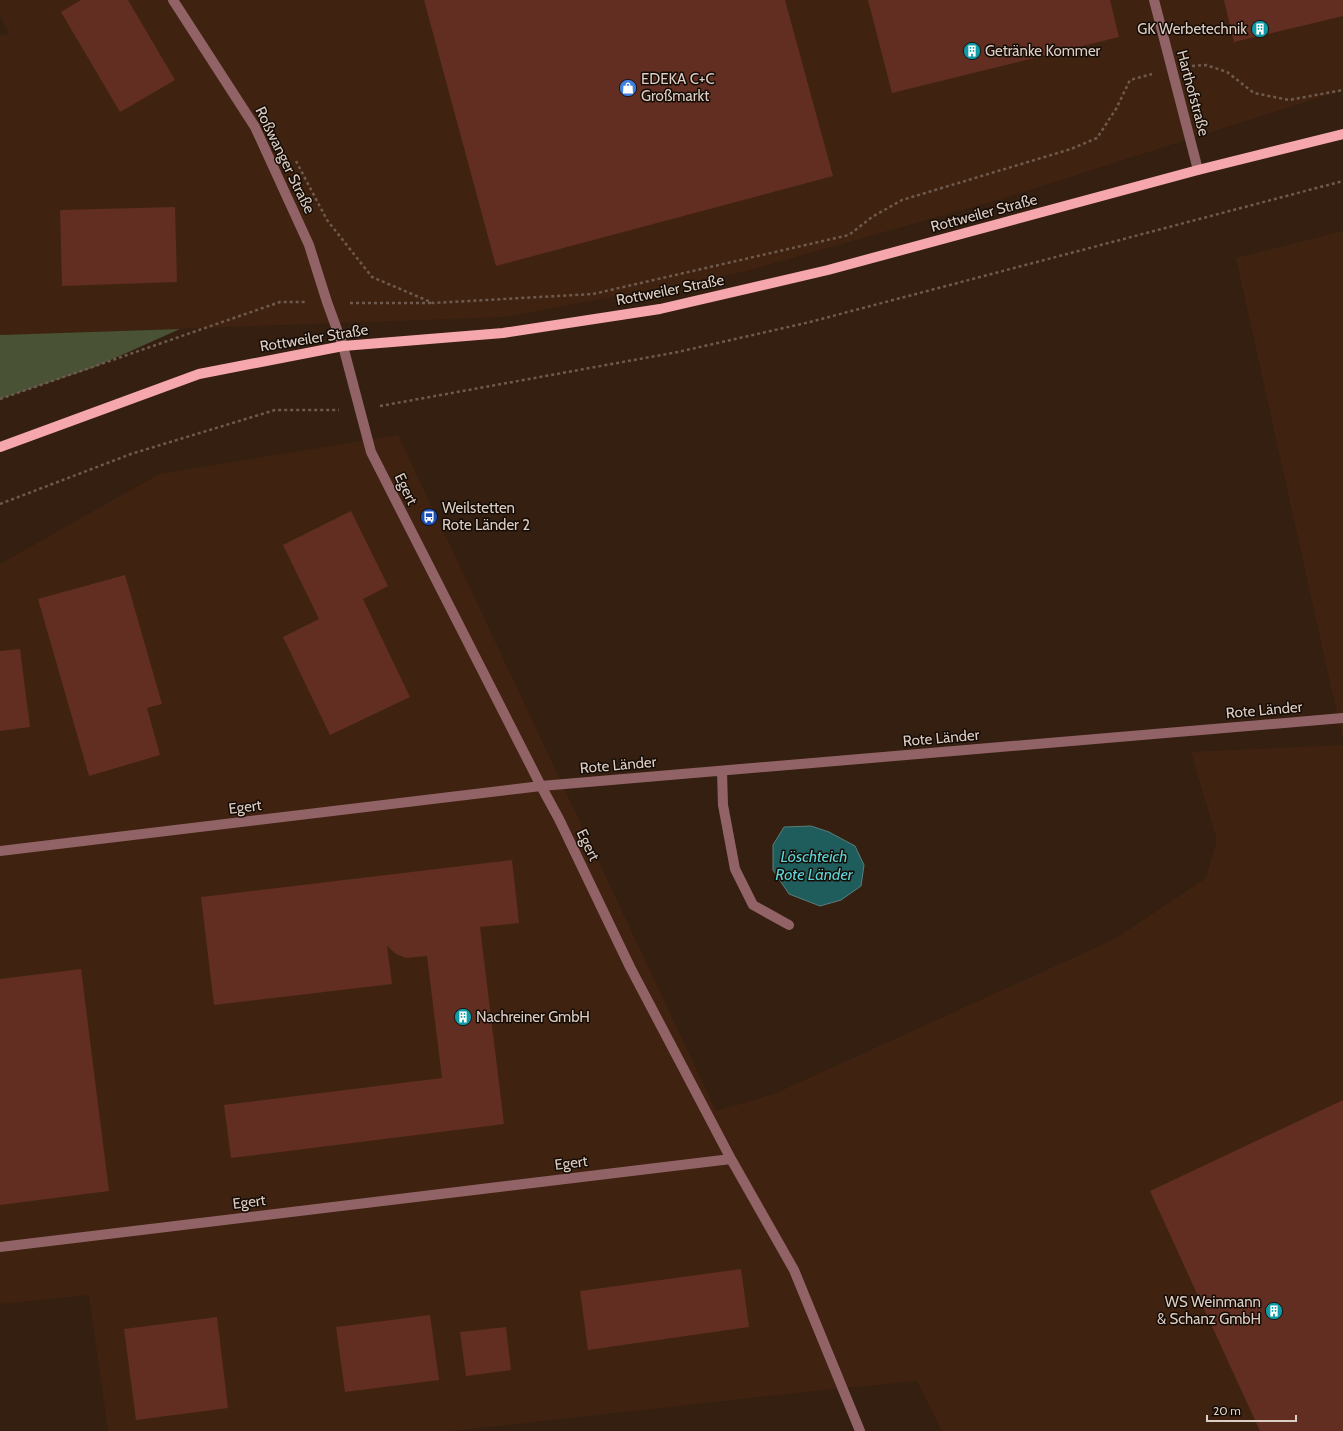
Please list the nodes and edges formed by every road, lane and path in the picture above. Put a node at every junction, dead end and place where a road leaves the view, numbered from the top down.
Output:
1 (173, 0) edge
2 (1154, 0) edge
3 (1171, 68) junction
4 (1343, 90) edge
5 (1343, 134) edge
6 (295, 160) dead end
7 (1198, 170) junction
8 (1343, 182) edge
9 (327, 302) junction
10 (434, 303) junction
11 (344, 346) junction
12 (0, 399) edge
13 (359, 410) junction
14 (0, 447) edge
15 (0, 504) edge
16 (1343, 718) edge
17 (722, 771) junction
18 (541, 786) junction
19 (0, 851) edge
20 (789, 925) dead end
21 (731, 1159) junction
22 (0, 1247) edge
23 (860, 1431) edge

1 - 9 street, Roßwanger Straße
2 - 3 street, Harthofstraße
3 - 4 path
3 - 7 street, Harthofstraße
3 - 10 path
5 - 7 main road, Rottweiler Straße
6 - 10 path
7 - 11 main road, Rottweiler Straße
8 - 13 path
9 - 10 path
9 - 11 street, Roßwanger Straße
9 - 12 path
11 - 13 street, Egert
11 - 14 main road, Rottweiler Straße
13 - 15 path
13 - 18 street, Egert
16 - 17 street, Rote Länder
17 - 18 street, Rote Länder
17 - 20 street
18 - 19 street, Egert
18 - 21 street, Egert
21 - 22 street, Egert
21 - 23 street

